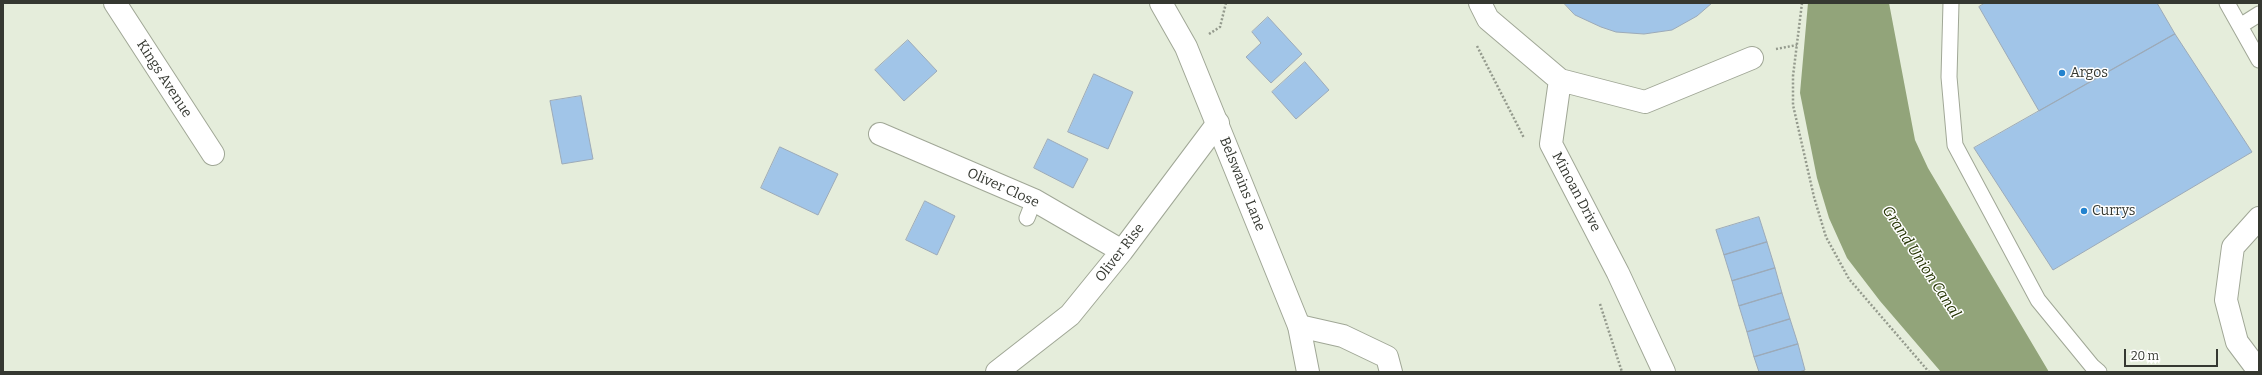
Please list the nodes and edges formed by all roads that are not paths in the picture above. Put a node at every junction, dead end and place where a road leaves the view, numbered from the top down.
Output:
1 (115, 3) edge
2 (1161, 3) edge
3 (1480, 3) edge
4 (1950, 3) edge
5 (2226, 3) edge
6 (2259, 14) edge
7 (2240, 26) junction
8 (1752, 58) dead end
9 (2259, 60) edge
10 (1560, 80) junction
11 (1218, 124) junction
12 (880, 134) dead end
13 (213, 154) dead end
14 (2259, 218) edge
15 (1122, 251) junction
16 (1299, 326) junction
17 (2254, 368) edge
18 (1003, 370) edge
19 (1308, 372) edge
20 (1391, 372) edge
21 (1664, 372) edge
22 (2099, 372) edge

1 - 13 street, Kings Avenue
2 - 11 street, Belswains Lane
3 - 10 street
4 - 22 lane
5 - 7 lane
6 - 7 lane
7 - 9 lane
8 - 10 street
10 - 21 street, Minoan Drive
11 - 15 street, Oliver Rise
11 - 16 street, Belswains Lane
12 - 15 street, Oliver Close
14 - 17 street
15 - 18 street, Oliver Rise
16 - 19 street, Belswains Lane
16 - 20 street

